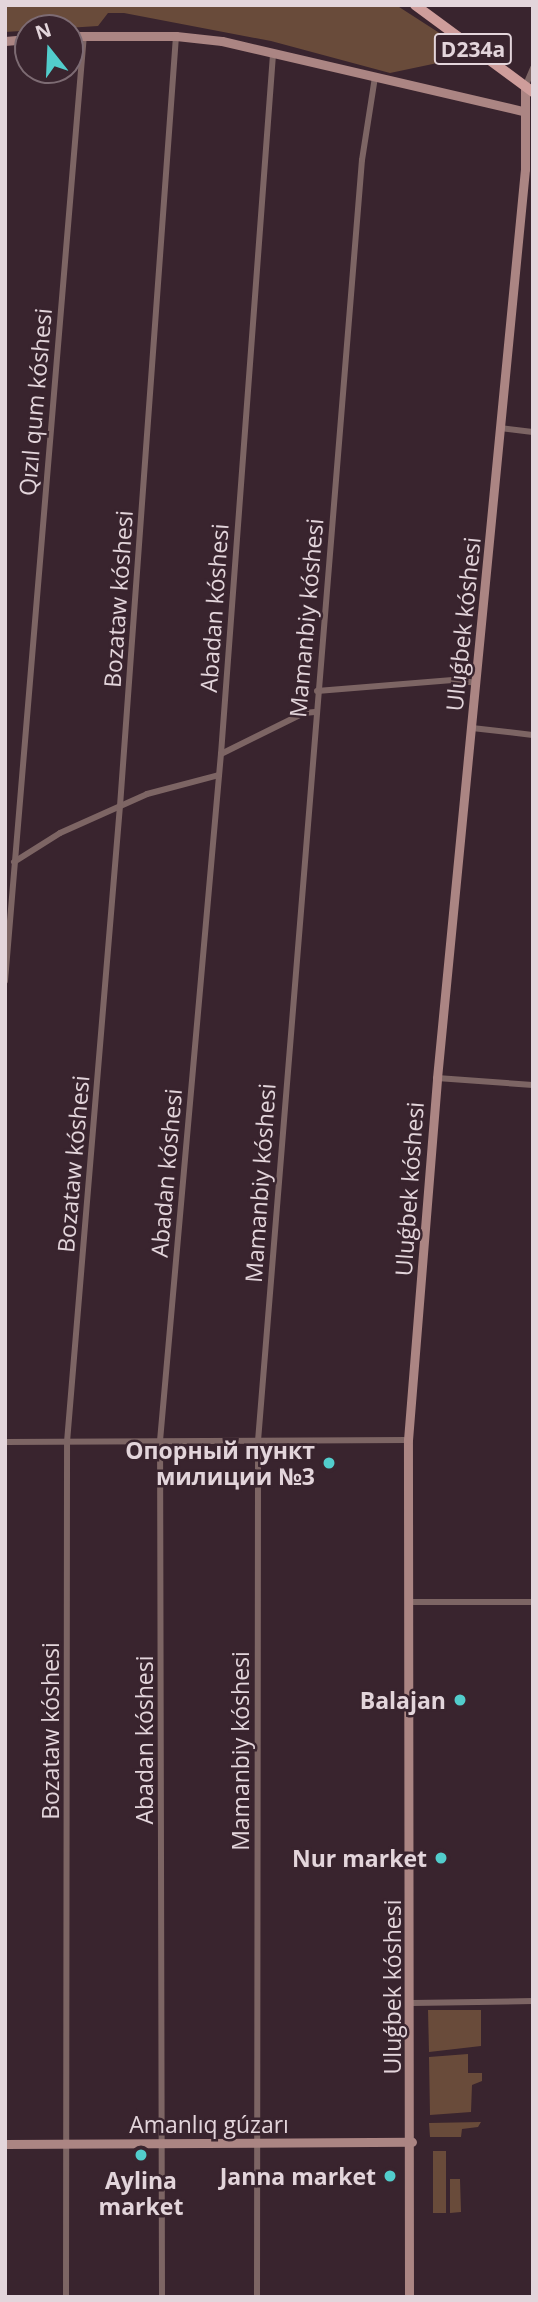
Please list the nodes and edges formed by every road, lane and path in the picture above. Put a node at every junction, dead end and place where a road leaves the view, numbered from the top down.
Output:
1 (415, 5) edge
2 (84, 34) edge
3 (176, 36) junction
4 (273, 54) junction
5 (533, 68) edge
6 (375, 76) junction
7 (80, 84) edge
8 (529, 90) edge
9 (523, 111) junction
10 (533, 160) edge
11 (525, 169) junction
12 (500, 428) junction
13 (533, 432) edge
14 (476, 683) junction
15 (317, 691) junction
16 (315, 712) junction
17 (472, 728) junction
18 (533, 734) edge
19 (221, 754) junction
20 (219, 775) junction
21 (120, 806) junction
22 (14, 862) junction
23 (5, 981) edge
24 (437, 1077) junction
25 (533, 1085) edge
26 (408, 1440) junction
27 (160, 1441) junction
28 (258, 1441) junction
29 (5, 1442) edge
30 (68, 1442) junction
31 (409, 1602) junction
32 (533, 1602) edge
33 (533, 2001) edge
34 (412, 2003) junction
35 (68, 2143) junction
36 (162, 2143) junction
37 (258, 2143) junction
38 (412, 2143) junction
39 (5, 2144) edge
40 (66, 2297) edge
41 (162, 2297) edge
42 (257, 2297) edge
43 (409, 2297) edge

1 - 8 main road, D234a
2 - 3 street
3 - 4 street
3 - 21 street, Bozataw kóshesi
4 - 6 street
4 - 19 street, Abadan kóshesi
5 - 8 street
6 - 9 street
6 - 15 street, Mamanbiy kóshesi
7 - 22 street, Qızıl qum kóshesi
8 - 9 street, Uluǵbek kóshesi
9 - 11 street, Uluǵbek kóshesi
10 - 11 street
11 - 12 street, Uluǵbek kóshesi
12 - 13 street
12 - 14 street, Uluǵbek kóshesi
14 - 15 street
14 - 17 street, Uluǵbek kóshesi
15 - 16 street, Mamanbiy kóshesi
16 - 19 street
16 - 28 street, Mamanbiy kóshesi
17 - 18 street
17 - 24 street, Uluǵbek kóshesi
19 - 20 street, Abadan kóshesi
20 - 21 street
20 - 27 street, Abadan kóshesi
21 - 22 street
21 - 30 street, Bozataw kóshesi
22 - 23 street, Qızıl qum kóshesi
24 - 25 street
24 - 26 street, Uluǵbek kóshesi
26 - 28 street
26 - 31 street, Uluǵbek kóshesi
27 - 28 street
27 - 30 street
27 - 36 street, Abadan kóshesi
28 - 37 street, Mamanbiy kóshesi
29 - 30 street
30 - 35 street, Bozataw kóshesi
31 - 32 street
31 - 34 street, Uluǵbek kóshesi
33 - 34 street
34 - 38 street, Uluǵbek kóshesi
35 - 36 street, Amanlıq gúzarı
35 - 39 street, Amanlıq gúzarı
35 - 40 street, Bozataw kóshesi
36 - 37 street, Amanlıq gúzarı
36 - 41 street, Abadan kóshesi
37 - 38 street, Amanlıq gúzarı
37 - 42 street, Mamanbiy kóshesi
38 - 43 street, Uluǵbek kóshesi

